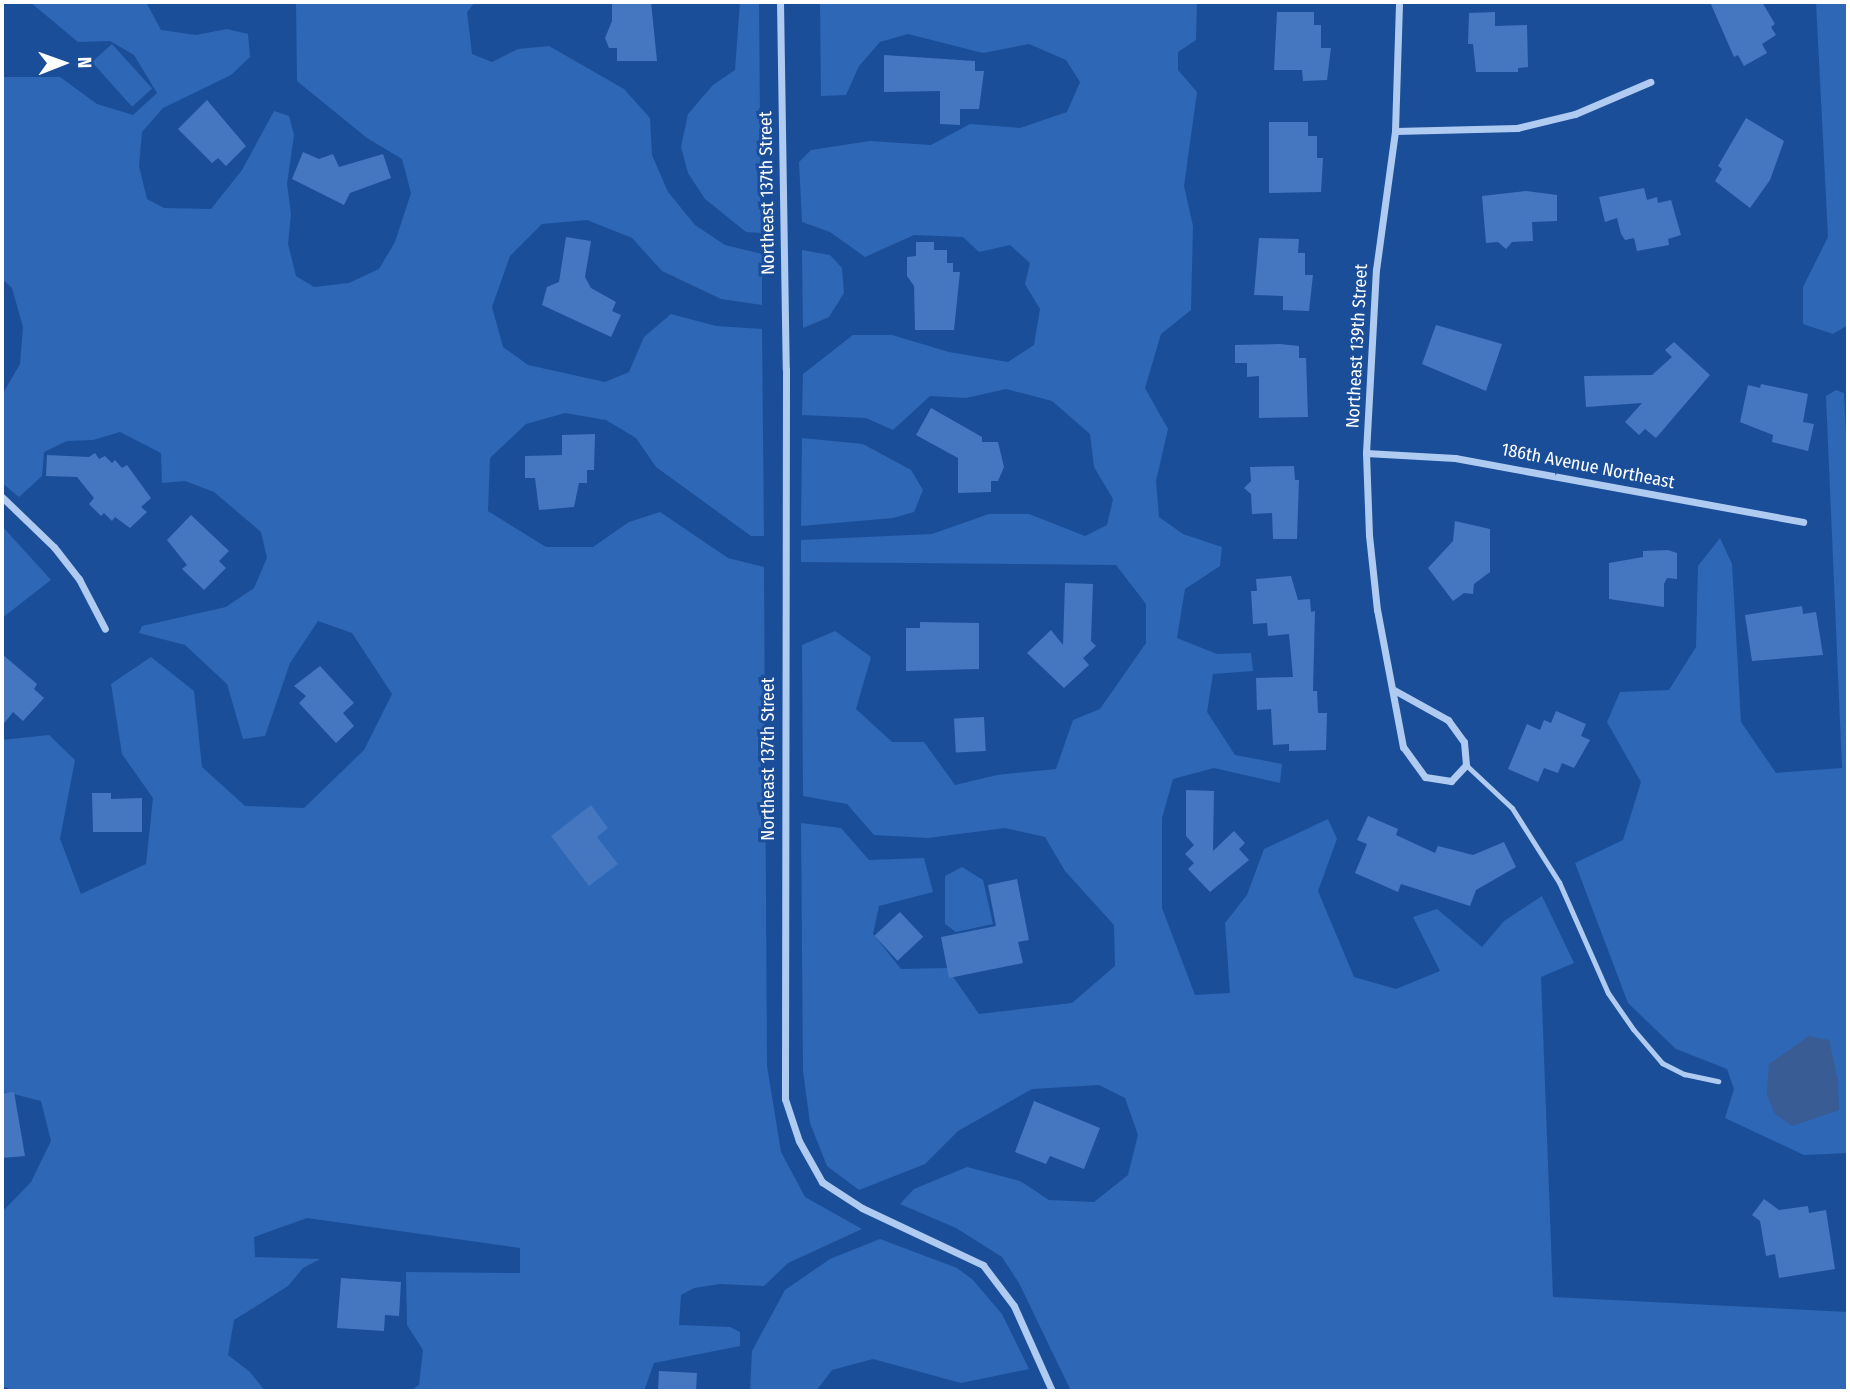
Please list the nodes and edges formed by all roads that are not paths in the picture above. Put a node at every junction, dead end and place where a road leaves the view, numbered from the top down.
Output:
1 (780, 2) edge
2 (1399, 2) edge
3 (1650, 82) dead end
4 (1395, 131) junction
5 (1366, 453) junction
6 (2, 497) edge
7 (1803, 523) dead end
8 (105, 629) dead end
9 (1394, 690) junction
10 (1466, 765) junction
11 (1718, 1082) dead end
12 (1052, 1391) edge

1 - 12 street, Northeast 137th Street
2 - 4 street, Northeast 139th Street
3 - 4 street
4 - 5 street, Northeast 139th Street
5 - 7 street, 186th Avenue Northeast
5 - 9 street, Northeast 139th Street
6 - 8 street
9 - 10 street
9 - 10 street, Northeast 139th Street
10 - 11 lane

